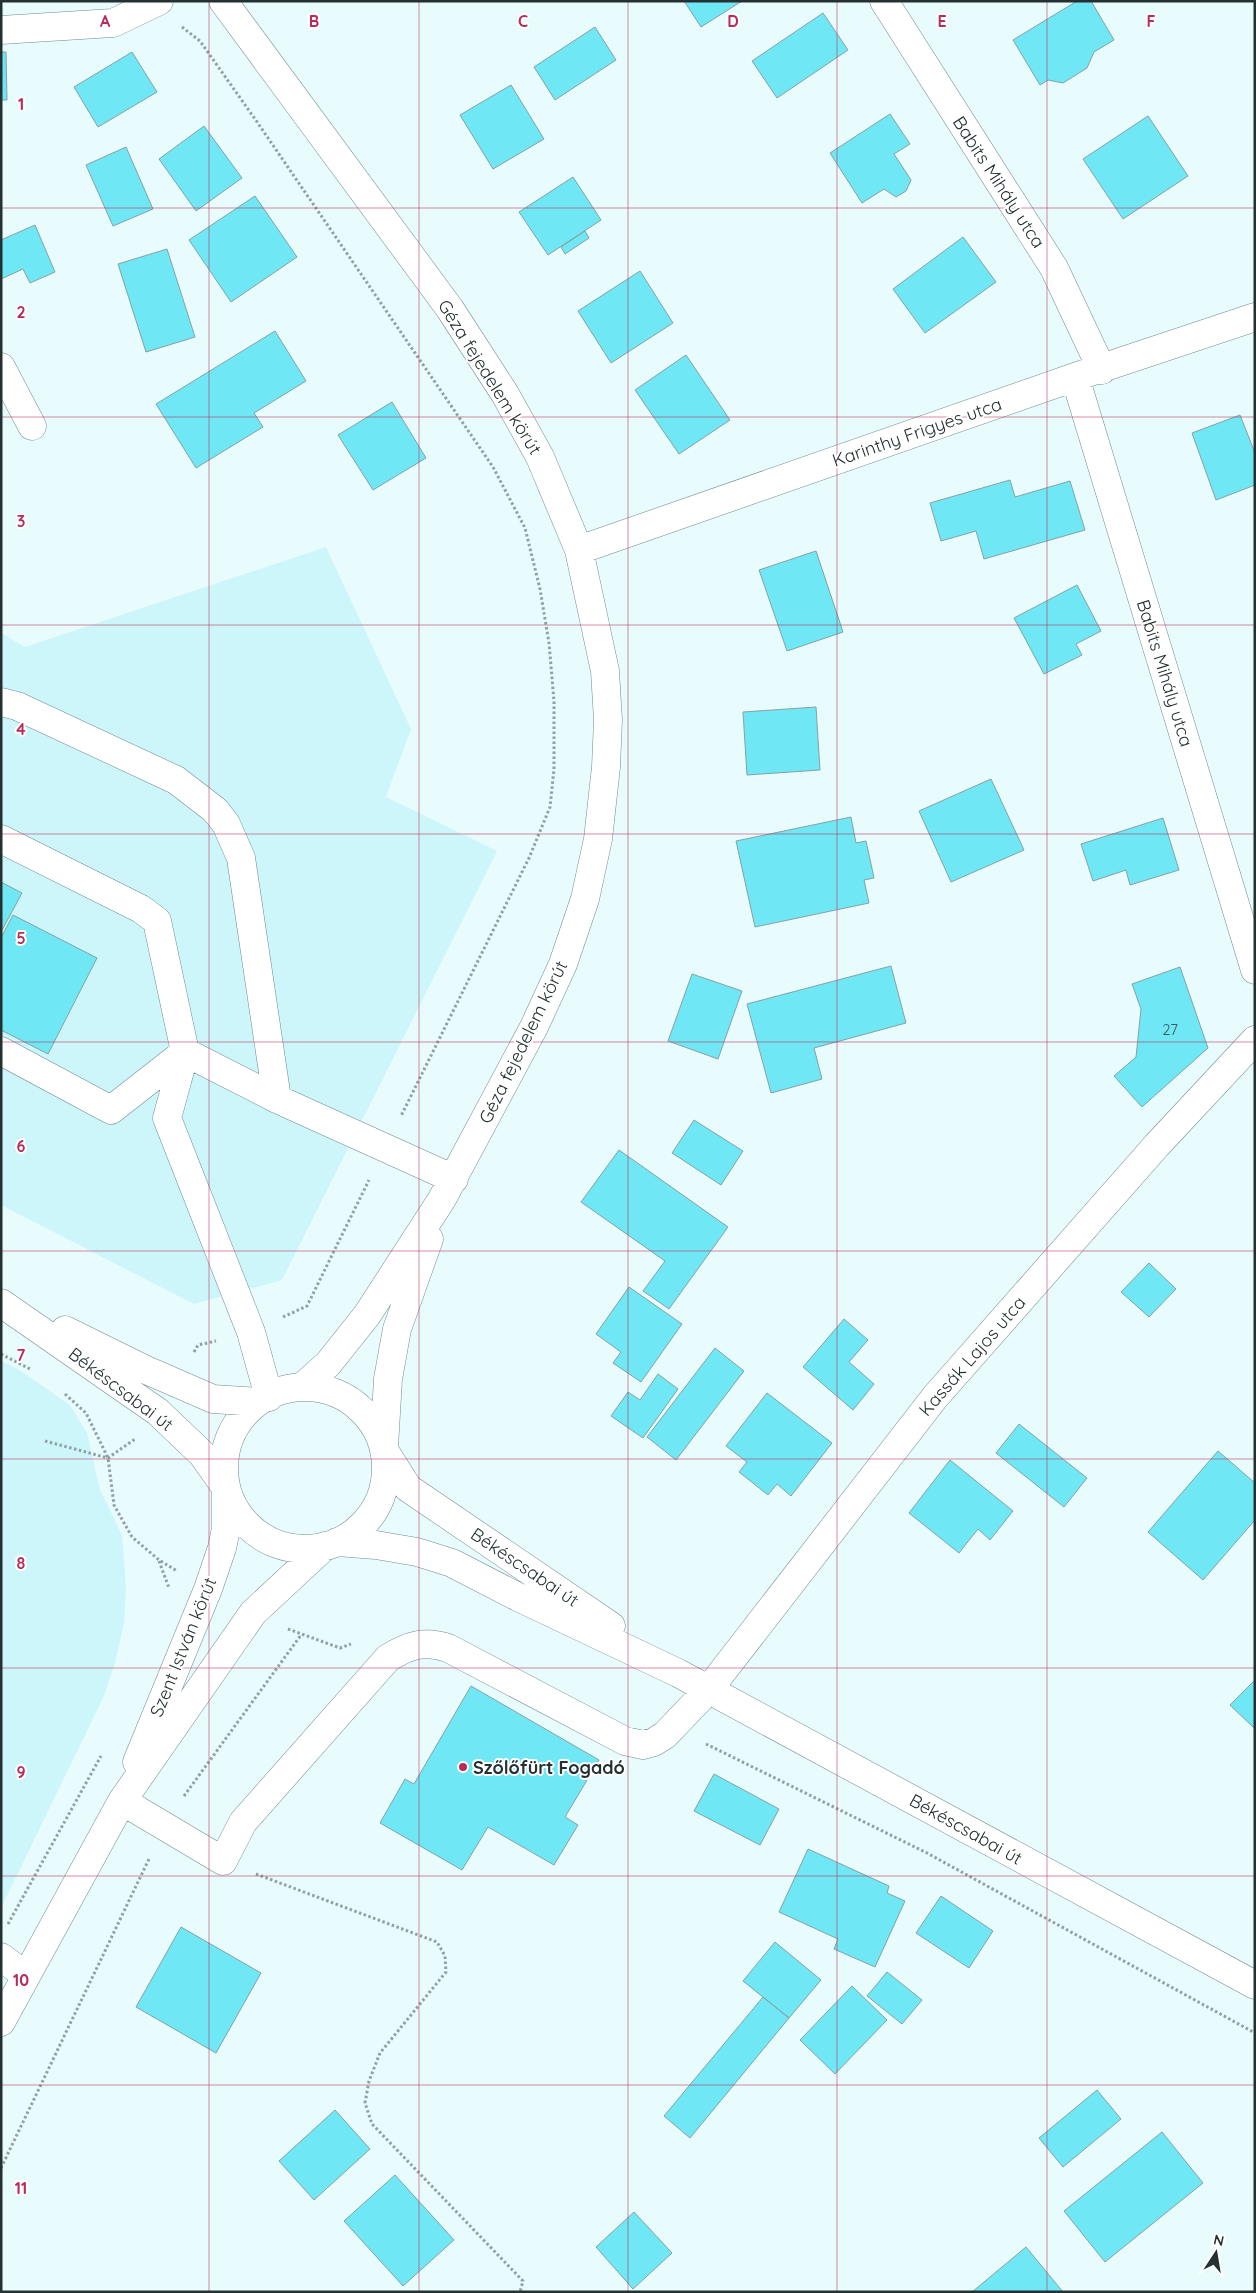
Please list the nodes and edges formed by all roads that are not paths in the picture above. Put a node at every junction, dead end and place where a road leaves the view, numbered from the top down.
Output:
1 (223, 1) edge
2 (884, 1) edge
3 (156, 3) edge
4 (1, 30) edge
5 (1255, 317) edge
6 (1, 367) edge
7 (1102, 370) junction
8 (1075, 377) junction
9 (32, 426) dead end
10 (579, 550) junction
11 (1, 702) edge
12 (1, 839) edge
13 (1254, 965) edge
14 (1255, 1040) edge
15 (1, 1051) edge
16 (185, 1052) junction
17 (276, 1099) junction
18 (448, 1189) junction
19 (1, 1301) edge
20 (302, 1387) junction
21 (263, 1400) junction
22 (384, 1450) junction
23 (226, 1489) junction
24 (331, 1544) junction
25 (678, 1673) junction
26 (709, 1689) junction
27 (122, 1801) junction
28 (1, 1957) edge
29 (25, 1976) junction
30 (1255, 1985) edge
31 (1, 2022) edge

1 - 10 street, Géza fejedelem körút
2 - 7 street, Babits Mihály utca
3 - 4 street
5 - 7 street, Karinthy Frigyes utca
6 - 9 street
7 - 8 street, Karinthy Frigyes utca
8 - 10 street, Karinthy Frigyes utca
8 - 13 street, Babits Mihály utca
10 - 18 street, Géza fejedelem körút
11 - 17 street
12 - 16 street
14 - 26 street, Kassák Lajos utca
15 - 16 street
16 - 17 street
16 - 21 street
17 - 18 street
18 - 20 street, Géza fejedelem körút
18 - 22 street, Géza fejedelem körút
19 - 21 street, Békéscsabai út
19 - 23 street, Békéscsabai út
20 - 21 street, Békéscsabai út
20 - 22 street, Békéscsabai út
21 - 23 street, Békéscsabai út
22 - 24 street, Békéscsabai út
22 - 25 street, Békéscsabai út
23 - 24 street, Békéscsabai út
23 - 27 street, Szent István körút
24 - 25 street, Békéscsabai út
24 - 27 street, Szent István körút
25 - 26 street, Békéscsabai út
26 - 27 street, Kassák Lajos utca
26 - 30 street, Békéscsabai út
27 - 29 street, Szent István körút
28 - 29 street
29 - 31 street, Szent István körút

